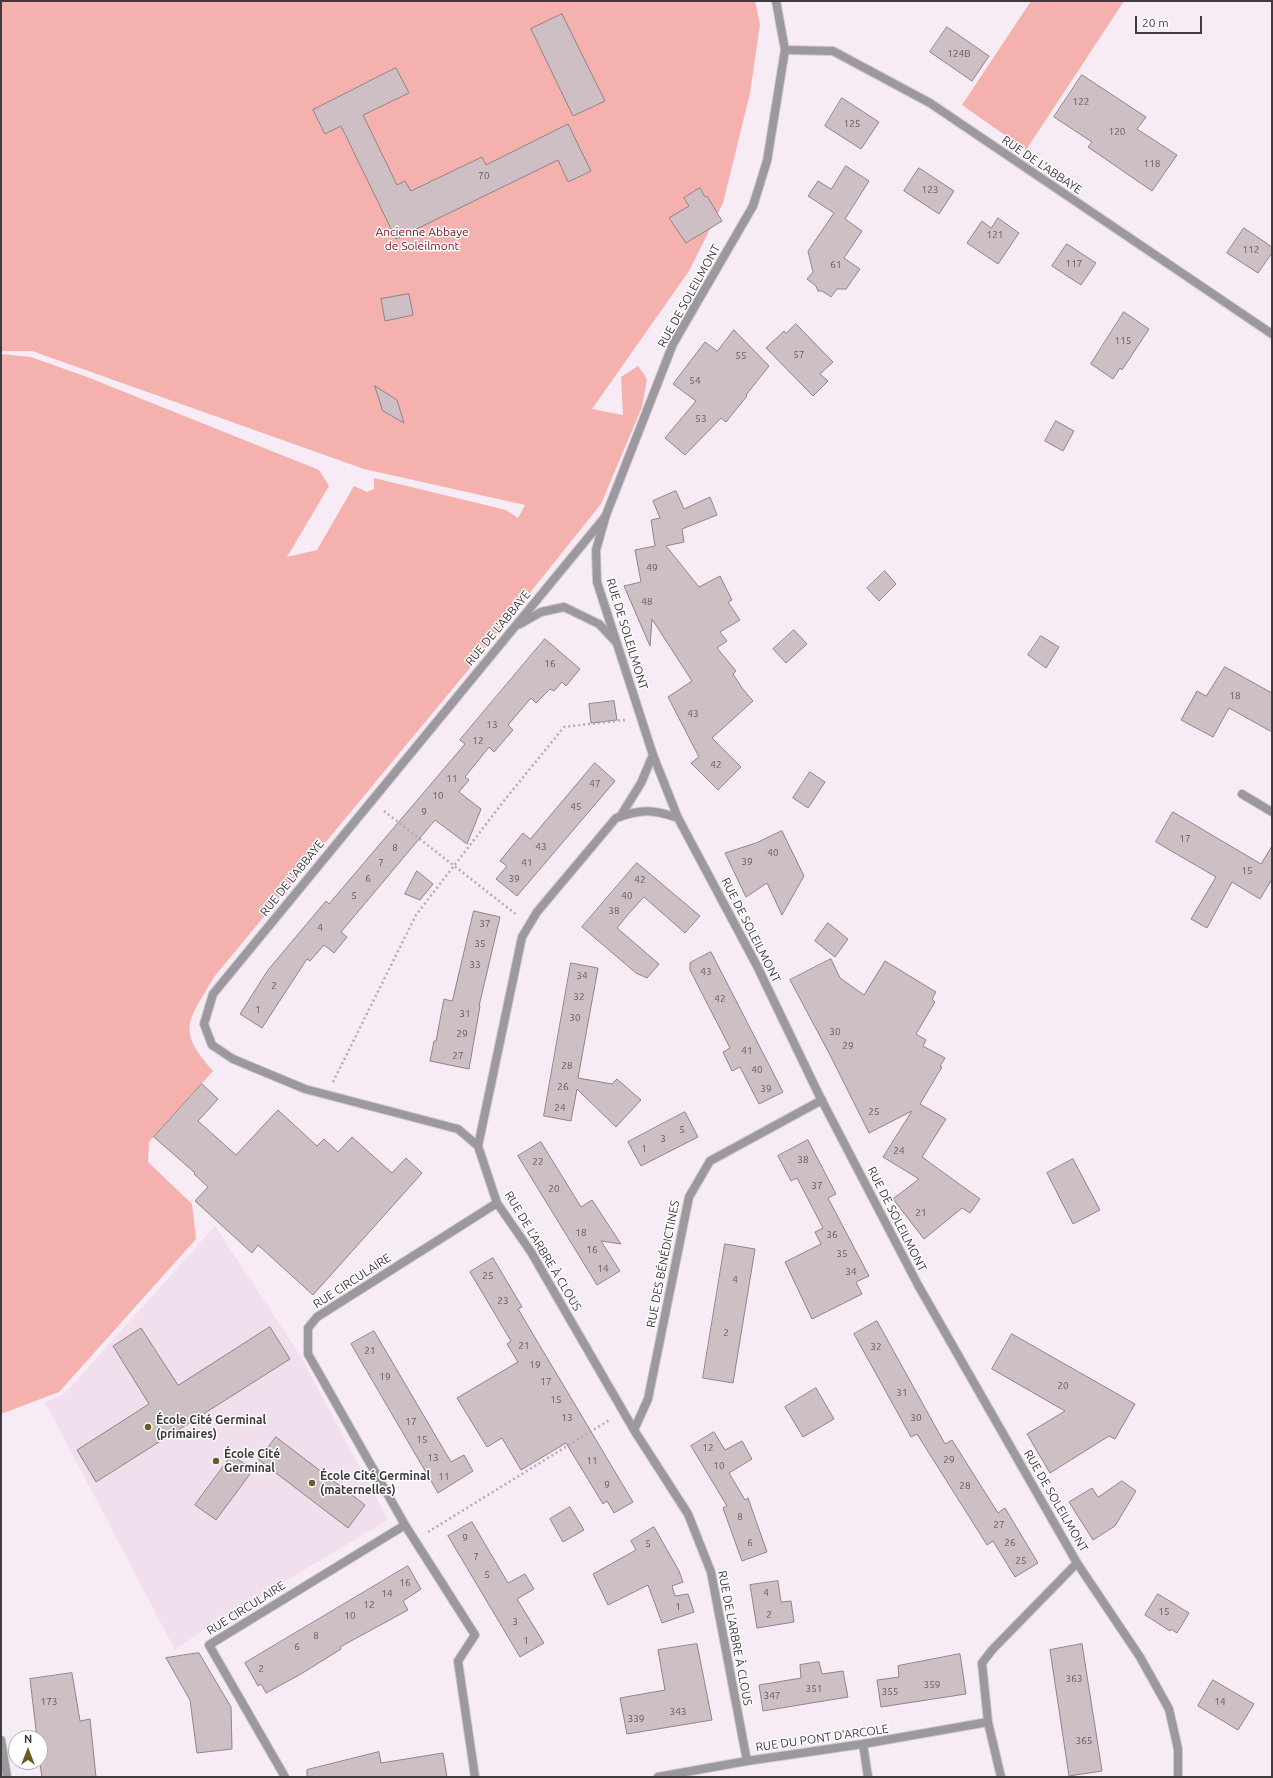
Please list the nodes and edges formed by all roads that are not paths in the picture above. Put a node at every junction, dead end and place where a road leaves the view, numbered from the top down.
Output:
1 (776, 1) edge
2 (786, 50) junction
3 (1272, 334) edge
4 (606, 515) junction
5 (514, 628) junction
6 (616, 642) junction
7 (654, 754) junction
8 (1242, 794) dead end
9 (1272, 812) edge
10 (620, 817) junction
11 (678, 818) junction
12 (822, 1100) junction
13 (478, 1146) junction
14 (498, 1203) junction
15 (634, 1430) junction
16 (405, 1525) junction
17 (1077, 1563) junction
18 (988, 1722) junction
19 (1, 1740) edge
20 (863, 1744) junction
21 (747, 1761) junction
22 (7, 1777) edge
23 (285, 1777) edge
24 (475, 1777) edge
25 (658, 1777) edge
26 (868, 1777) edge
27 (1001, 1777) edge
28 (1178, 1777) edge

1 - 2 street
2 - 3 street, RUE DE L'ABBAYE
2 - 4 street, RUE DE SOLEILMONT
4 - 5 street, RUE DE L'ABBAYE
4 - 6 street, RUE DE SOLEILMONT
5 - 6 street
5 - 13 street, RUE DE L'ABBAYE
6 - 7 street, RUE DE SOLEILMONT
7 - 10 street
7 - 11 street, RUE DE SOLEILMONT
8 - 9 street
10 - 11 street
10 - 13 street
11 - 12 street, RUE DE SOLEILMONT
12 - 15 street, RUE DES BÉNÉDICTINES
12 - 17 street, RUE DE SOLEILMONT
13 - 14 street, RUE DE L'ARBRE À CLOUS
14 - 15 street, RUE DE L'ARBRE À CLOUS
14 - 16 street, RUE CIRCULAIRE
15 - 21 street, RUE DE L'ARBRE À CLOUS
16 - 23 street, RUE CIRCULAIRE
16 - 24 street, RUE CIRCULAIRE
17 - 18 street
17 - 28 street, RUE DE SOLEILMONT
18 - 20 street, RUE DU PONT D'ARCOLE
18 - 27 street
19 - 22 street
20 - 21 street, RUE DU PONT D'ARCOLE
20 - 26 street
21 - 25 street, RUE DU PONT D'ARCOLE

